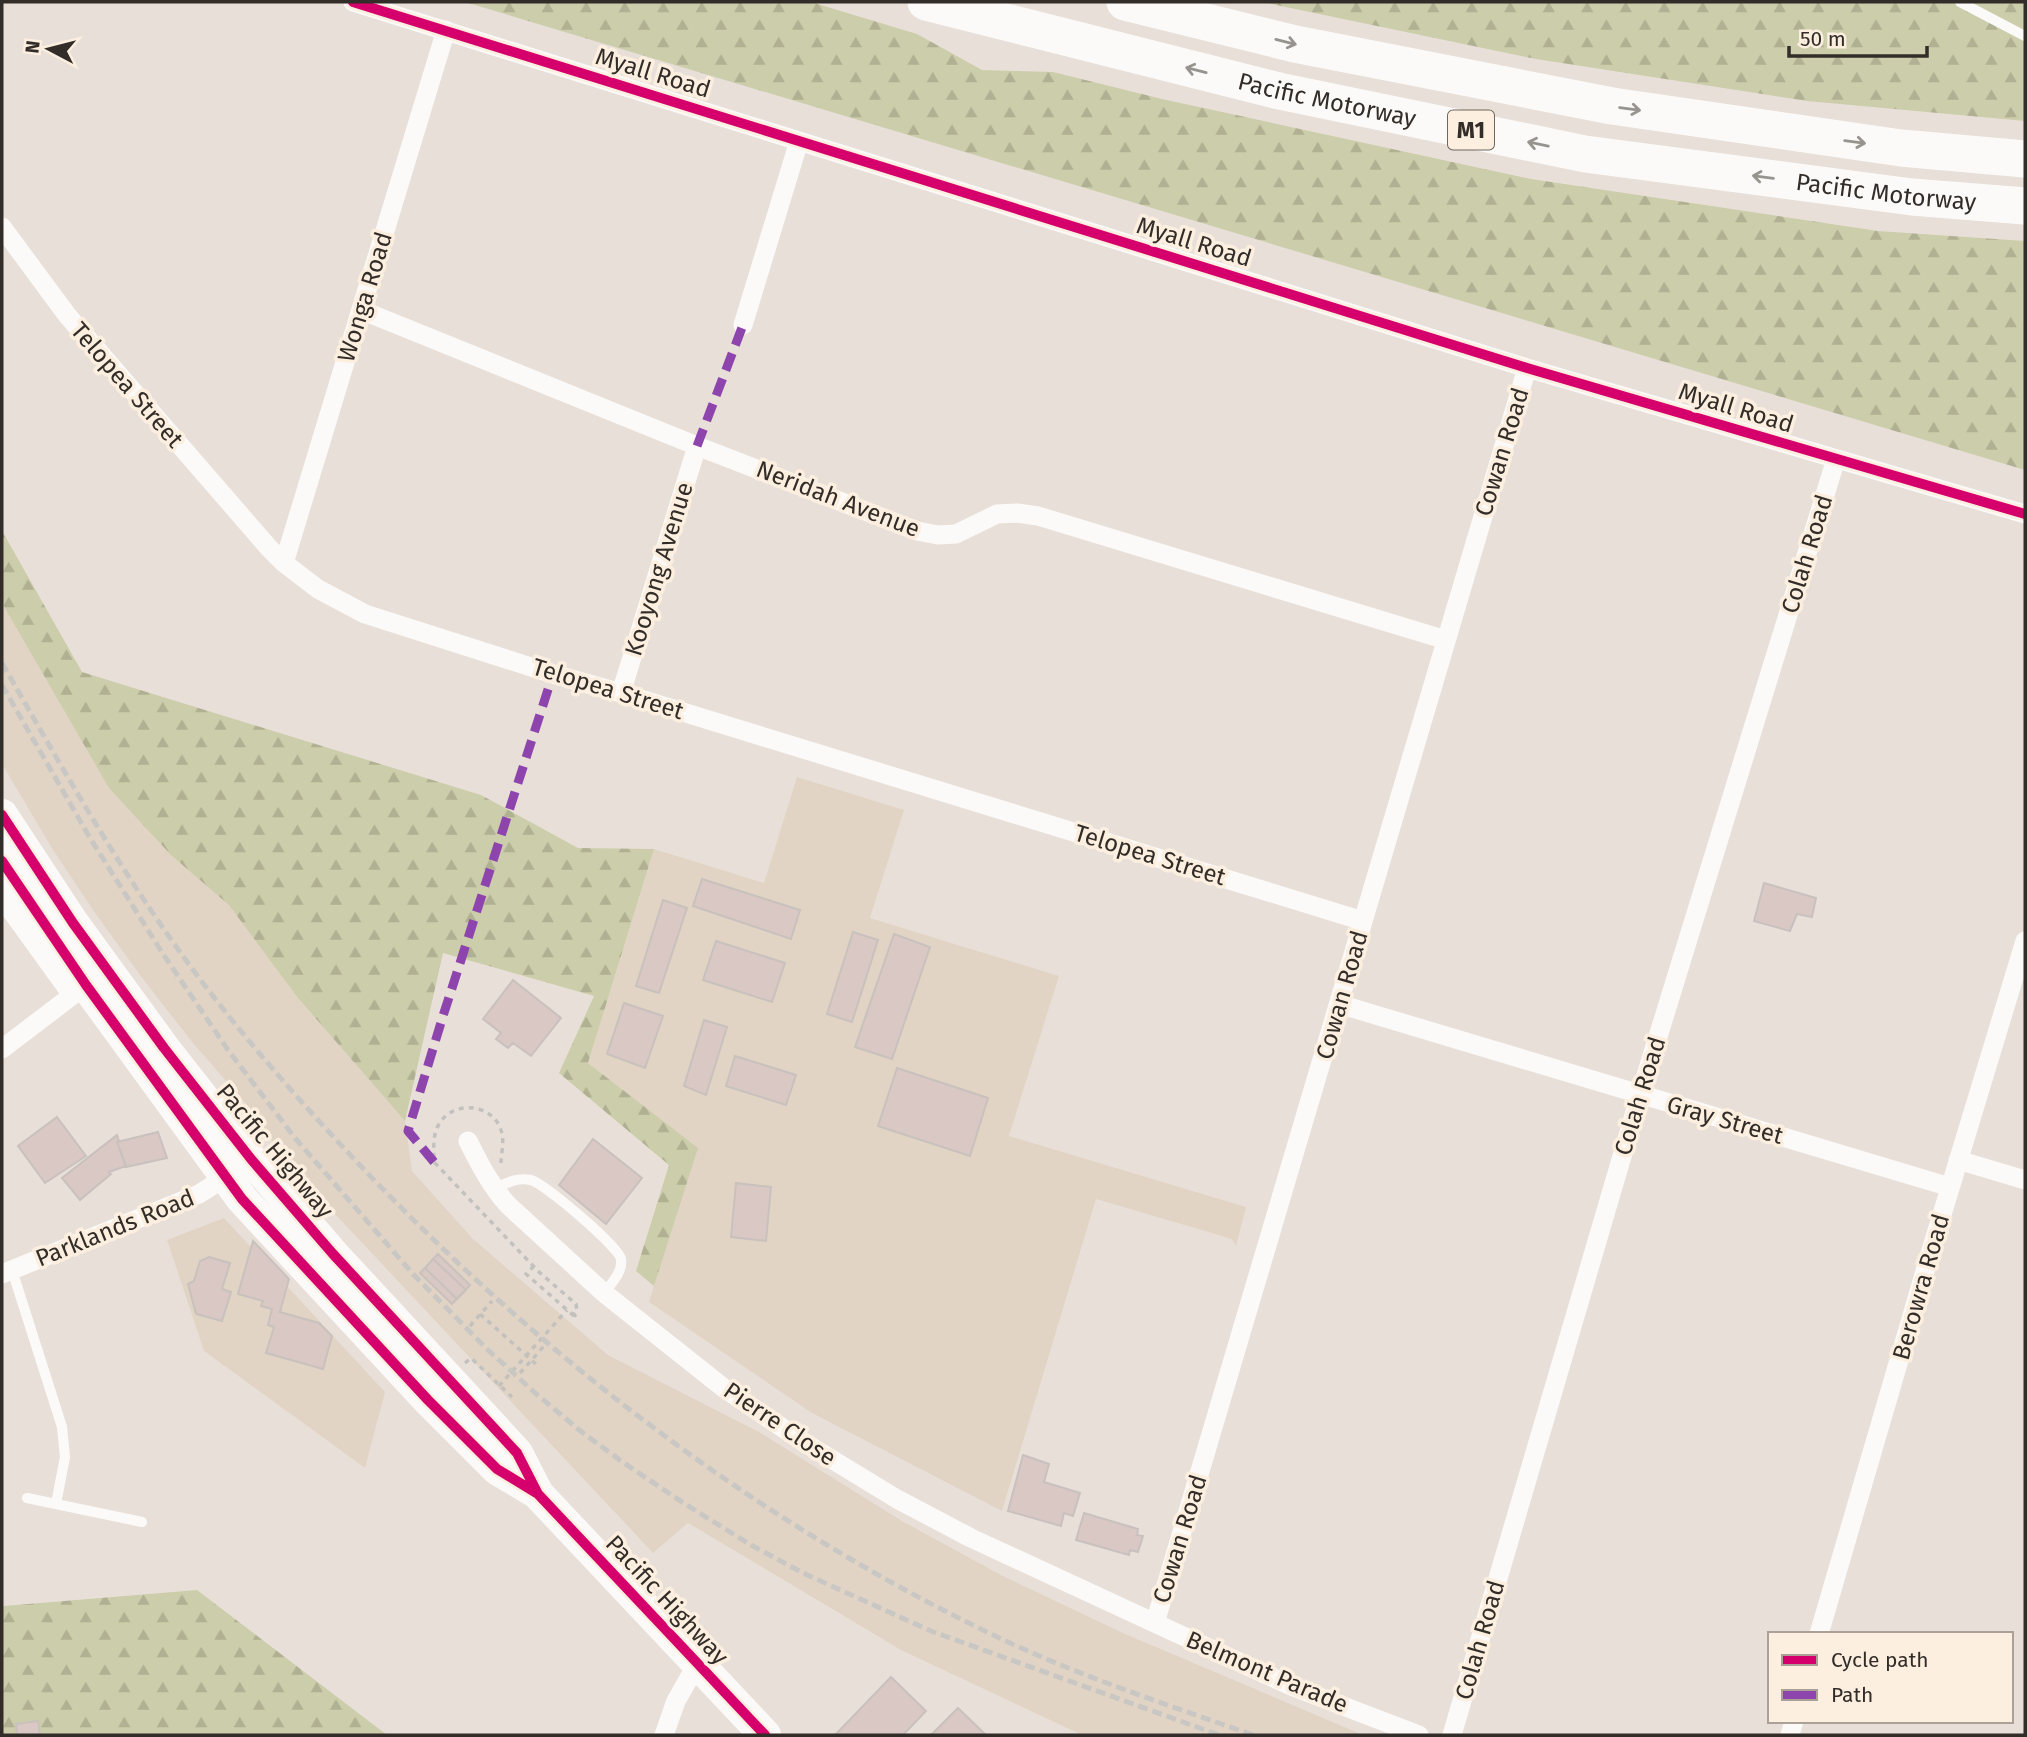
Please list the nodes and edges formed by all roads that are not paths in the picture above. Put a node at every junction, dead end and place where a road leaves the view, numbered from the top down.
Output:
1 (353, 2) edge
2 (926, 2) edge
3 (1125, 2) edge
4 (1961, 2) edge
5 (964, 7) edge
6 (446, 30) junction
7 (2025, 36) edge
8 (799, 141) junction
9 (2025, 159) edge
10 (2025, 206) edge
11 (2, 227) edge
12 (362, 310) junction
13 (743, 325) dead end
14 (1527, 368) junction
15 (697, 446) junction
16 (1836, 459) junction
17 (2025, 514) edge
18 (285, 563) junction
19 (1446, 640) junction
20 (621, 692) junction
21 (2, 816) edge
22 (2, 861) edge
23 (2, 898) edge
24 (1363, 921) junction
25 (73, 923) junction
26 (2025, 941) edge
27 (79, 990) junction
28 (1339, 1004) junction
29 (142, 1017) junction
30 (2, 1049) edge
31 (1640, 1095) junction
32 (468, 1141) dead end
33 (1958, 1160) junction
34 (238, 1168) junction
35 (2025, 1180) edge
36 (1950, 1187) junction
37 (494, 1189) junction
38 (7, 1272) edge
39 (604, 1293) junction
40 (27, 1498) dead end
41 (57, 1504) junction
42 (142, 1522) dead end
43 (1155, 1623) junction
44 (1820, 1632) edge
45 (697, 1664) junction
46 (664, 1735) edge
47 (765, 1735) edge
48 (1419, 1735) edge
49 (1452, 1735) edge

1 - 6 street, Myall Road
2 - 5 highway, Pacific Motorway / M1
3 -> 9 highway, Pacific Motorway / M1
4 - 7 lane
10 -> 5 highway, Pacific Motorway / M1
6 - 8 street, Myall Road
6 - 12 street, Wonga Road
8 - 13 street
8 - 14 street, Myall Road
11 - 18 street, Telopea Street
12 - 15 street, Neridah Avenue
12 - 18 street, Wonga Road
14 - 16 street, Myall Road
14 - 19 street, Cowan Road
15 - 19 street, Neridah Avenue
15 - 20 street, Kooyong Avenue
16 - 17 street, Myall Road
16 - 31 street, Colah Road
18 - 20 street, Telopea Street
19 - 24 street, Cowan Road
20 - 24 street, Telopea Street
21 - 25 main road, Pacific Highway
22 - 27 main road, Pacific Highway
23 - 27 street
24 - 28 street, Cowan Road
25 - 27 street
25 - 29 main road, Pacific Highway
26 - 33 street, Berowra Road
27 - 29 street
27 - 30 street
27 - 34 main road, Pacific Highway
28 - 31 street, Gray Street
28 - 43 street, Cowan Road
29 - 34 main road, Pacific Highway
31 - 36 street, Gray Street
31 - 49 street, Colah Road
32 - 37 street, Pierre Close
33 - 35 street
33 - 36 street, Berowra Road
34 - 38 street, Parklands Road
34 - 45 main road, Pacific Highway
36 - 44 street, Berowra Road
37 - 39 street, Pierre Close
37 - 39 lane
38 - 41 lane
39 - 43 street, Pierre Close
40 - 41 lane
41 - 42 lane
43 - 48 street, Belmont Parade
45 - 46 street
45 - 47 main road, Pacific Highway

